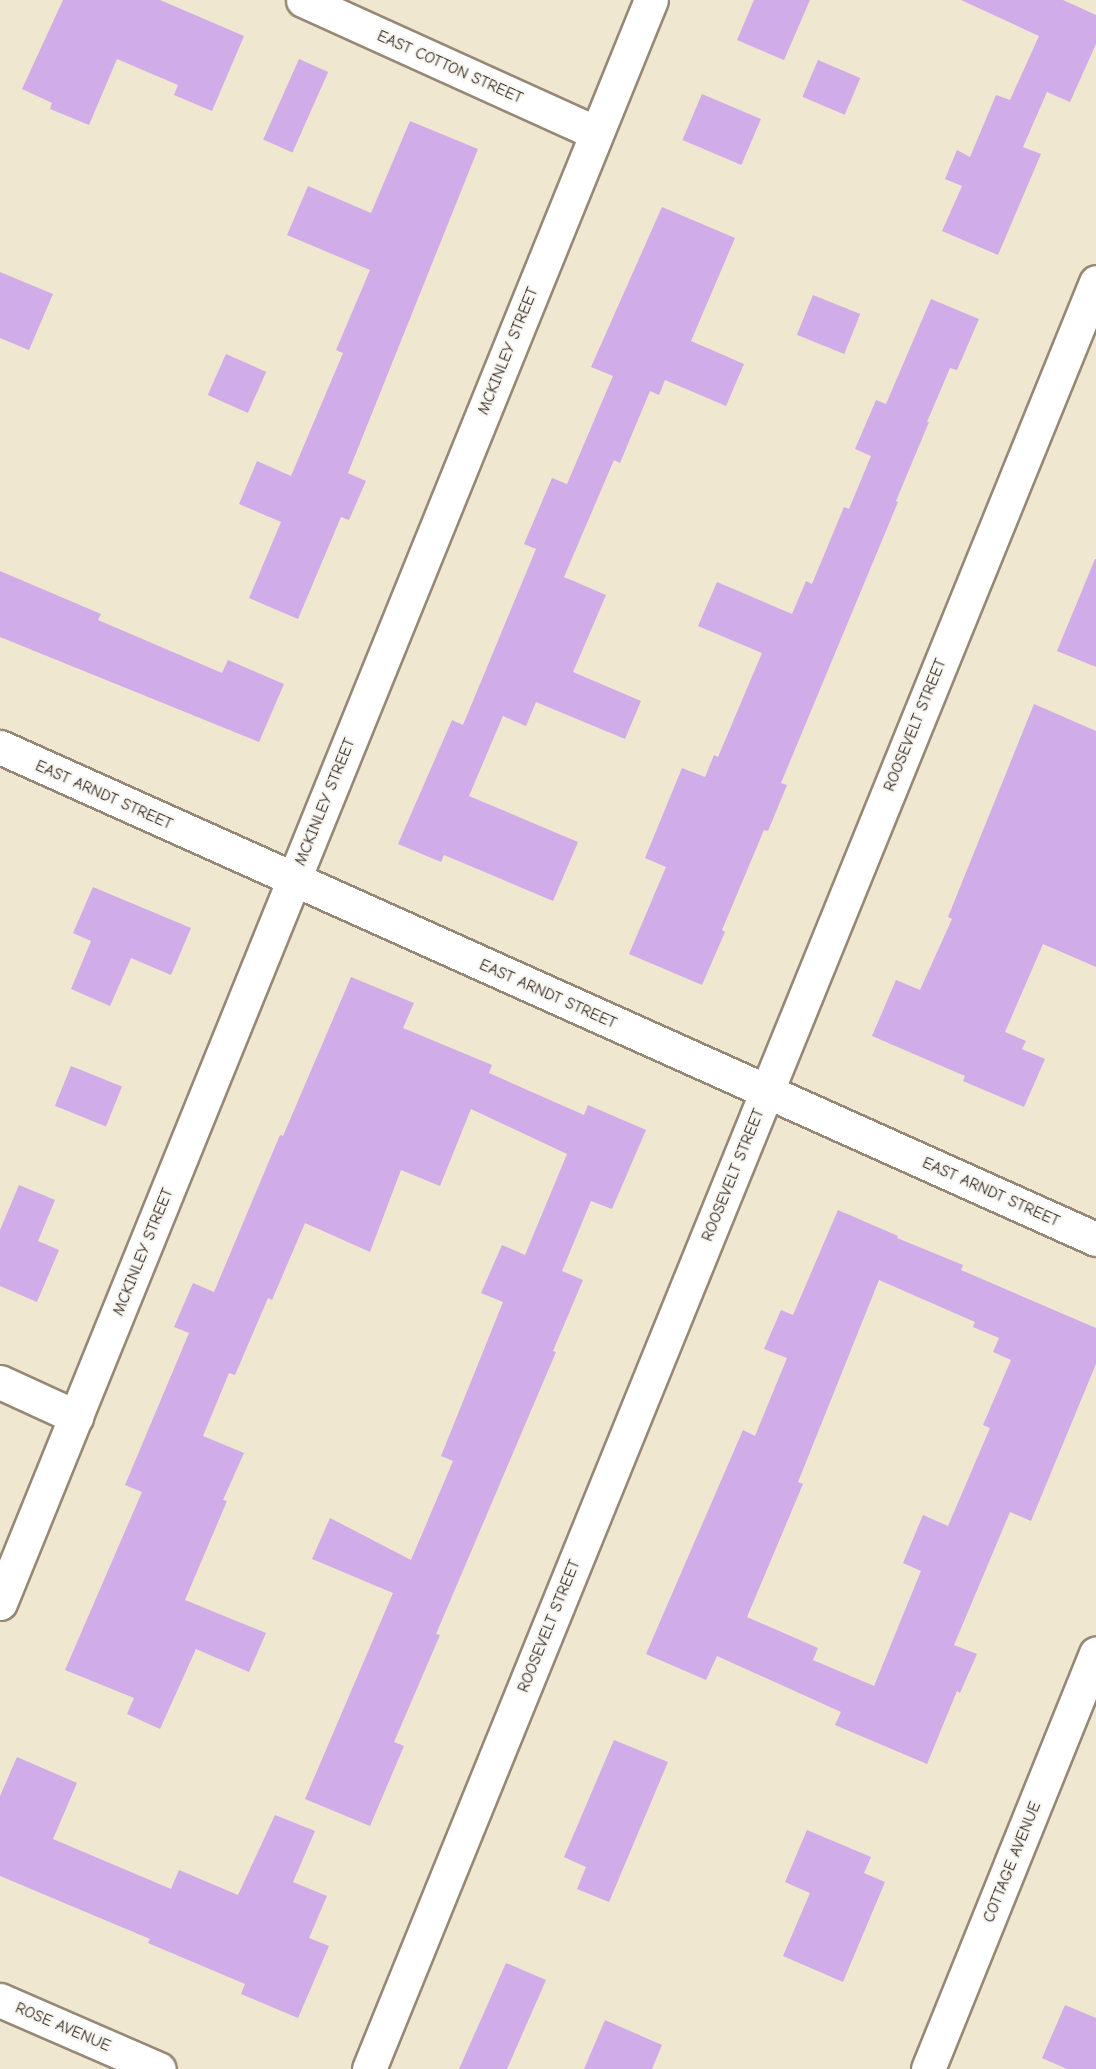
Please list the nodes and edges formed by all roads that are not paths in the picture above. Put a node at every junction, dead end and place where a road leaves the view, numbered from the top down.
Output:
1 (303, 0) edge
2 (651, 0) edge
3 (596, 133) junction
4 (1096, 282) edge
5 (0, 747) edge
6 (293, 880) junction
7 (767, 1092) junction
8 (1096, 1239) edge
9 (0, 1382) edge
10 (76, 1417) junction
11 (0, 1603) edge
12 (1096, 1654) edge
13 (0, 2000) edge
14 (159, 2069) edge
15 (369, 2069) edge
16 (928, 2069) edge

1 - 3 street, EAST COTTON STREET
2 - 3 street, MCKINLEY STREET
3 - 6 street, MCKINLEY STREET
4 - 7 street, ROOSEVELT STREET
5 - 6 street, EAST ARNDT STREET
6 - 7 street, EAST ARNDT STREET
6 - 10 street, MCKINLEY STREET
7 - 8 street, EAST ARNDT STREET
7 - 15 street, ROOSEVELT STREET
9 - 10 street
10 - 11 street, MCKINLEY STREET
12 - 16 street, COTTAGE AVENUE
13 - 14 street, ROSE AVENUE

